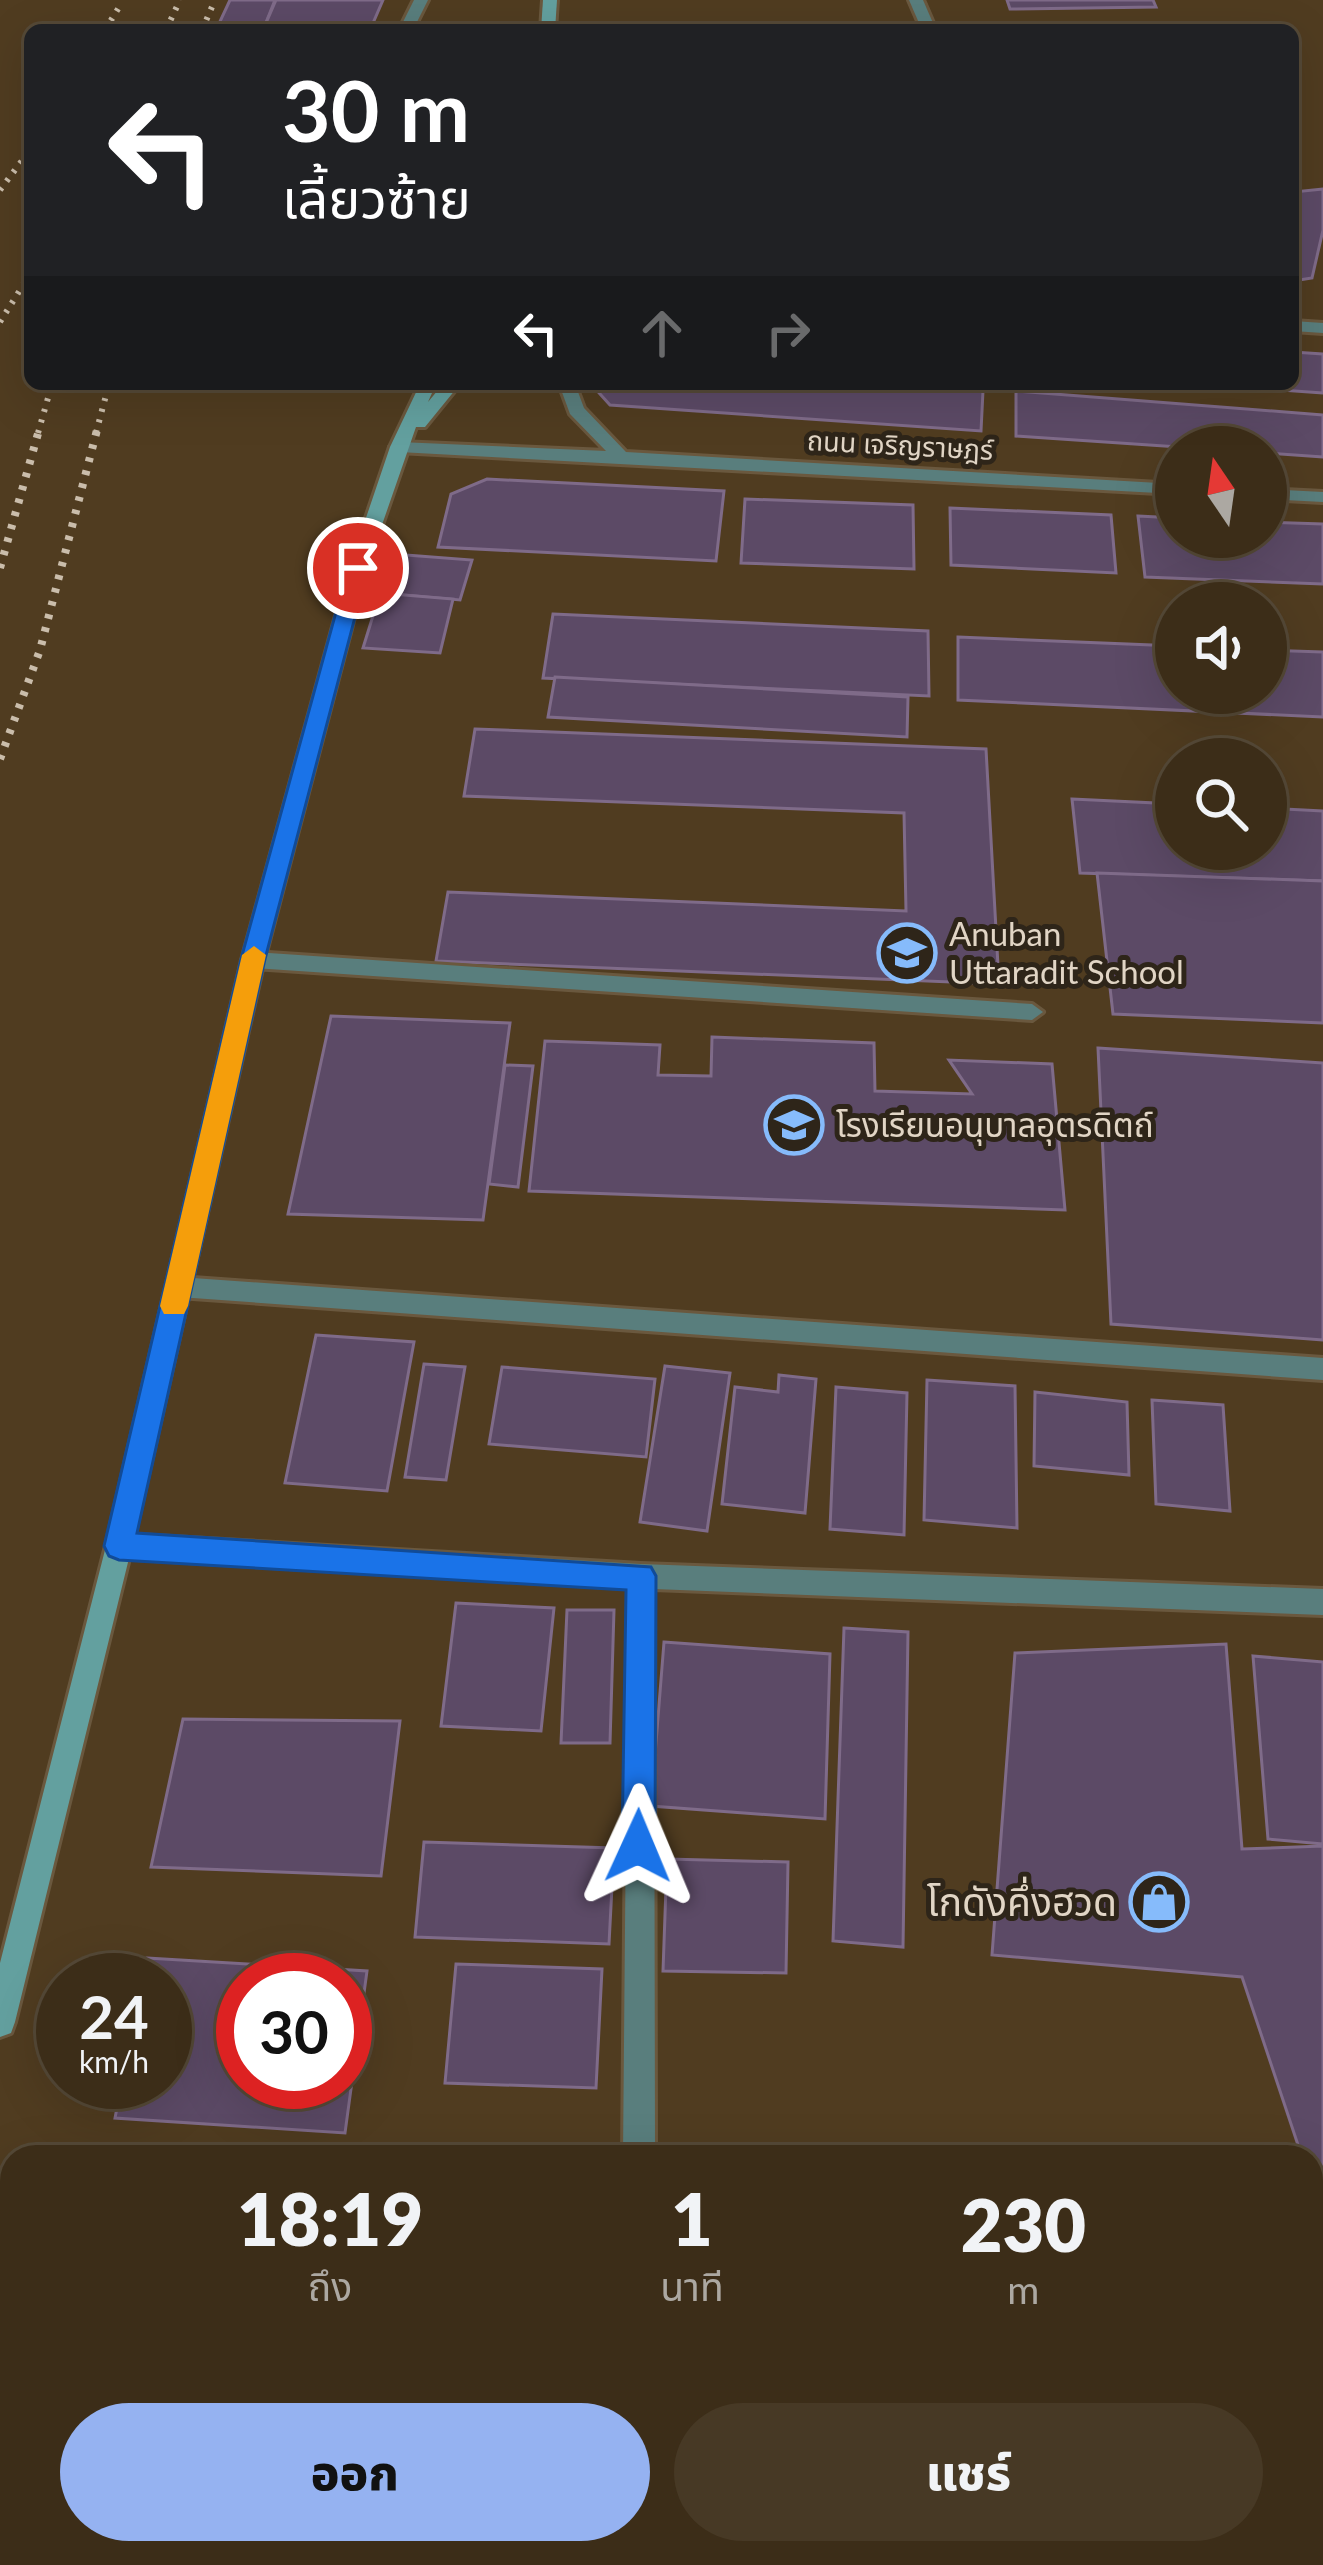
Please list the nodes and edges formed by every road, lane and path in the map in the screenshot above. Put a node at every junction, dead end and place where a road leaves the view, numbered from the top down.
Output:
1 (425, 390) edge
2 (447, 390) edge
3 (569, 390) edge
4 (398, 447) junction
5 (621, 458) junction
6 (1155, 488) edge
7 (1287, 495) edge
8 (1323, 497) edge
9 (253, 959) junction
10 (1032, 1012) dead end
11 (178, 1287) junction
12 (1323, 1369) edge
13 (119, 1546) junction
14 (641, 1576) junction
15 (1323, 1601) edge
16 (0, 2022) edge
17 (639, 2145) edge

1 - 4 street
2 - 4 street
3 - 5 street
4 - 5 street, ถนน เจริญราษฎร์
4 - 9 street
5 - 6 street, ถนน เจริญราษฎร์
7 - 8 street
9 - 10 street
9 - 11 street
11 - 12 street
11 - 13 street
13 - 14 street
13 - 16 street
14 - 15 street
14 - 17 street

